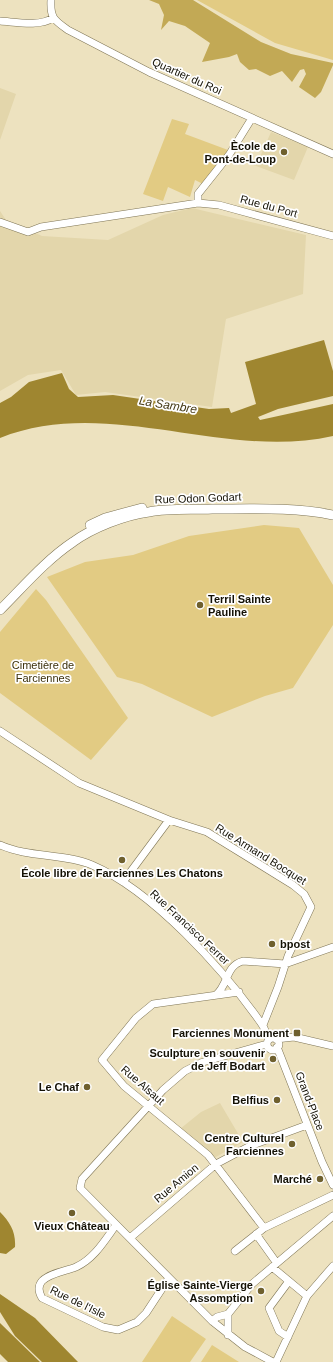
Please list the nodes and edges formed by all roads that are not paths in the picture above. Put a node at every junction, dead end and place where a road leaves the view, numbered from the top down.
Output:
1 (50, 0) edge
2 (53, 18) junction
3 (0, 21) edge
4 (252, 118) junction
5 (333, 154) edge
6 (198, 203) junction
7 (0, 222) edge
8 (333, 236) edge
9 (333, 509) edge
10 (333, 515) edge
11 (0, 603) edge
12 (0, 610) edge
13 (0, 731) edge
14 (169, 820) junction
15 (0, 845) edge
16 (123, 882) junction
17 (333, 947) edge
18 (285, 964) junction
19 (226, 977) junction
20 (238, 992) junction
21 (216, 995) junction
22 (263, 1025) junction
23 (273, 1042) junction
24 (333, 1046) edge
25 (149, 1106) junction
26 (307, 1125) junction
27 (216, 1164) junction
28 (333, 1185) edge
29 (333, 1195) edge
30 (333, 1216) edge
31 (116, 1224) junction
32 (264, 1228) junction
33 (256, 1234) junction
34 (130, 1238) junction
35 (235, 1252) dead end
36 (274, 1265) junction
37 (333, 1266) edge
38 (169, 1278) junction
39 (289, 1281) junction
40 (307, 1296) junction
41 (228, 1314) junction
42 (212, 1321) junction
43 (228, 1335) junction
44 (288, 1337) junction
45 (273, 1362) edge
46 (276, 1362) edge

1 - 2 street
2 - 3 street
2 - 4 street, Quartier du Roi
4 - 5 street, Quartier du Roi
4 - 6 street
6 - 7 street, Rue du Port
6 - 8 street, Rue du Port
9 - 11 main road, Rue Odon Godart
10 - 12 main road, Rue Odon Godart
13 - 14 street, Rue Armand Bocquet
14 - 16 street
14 - 18 street, Rue Armand Bocquet
15 - 16 street, Rue Francisco Ferrer
16 - 19 street, Rue Francisco Ferrer
17 - 18 street
18 - 19 street
18 - 22 street, Rue Armand Bocquet
19 - 20 street, Rue Francisco Ferrer
19 - 21 street
20 - 21 street, Rue Alsaut
20 - 22 street, Rue Francisco Ferrer
21 - 25 street, Rue Alsaut
22 - 23 street, Rue Francisco Ferrer
23 - 24 street
23 - 25 street
23 - 26 street, Grand-Place
25 - 27 street, Rue Alsaut
25 - 31 street
26 - 27 street, Rue Amion
26 - 28 street, Grand-Place
27 - 32 street, Rue Alsaut
27 - 34 street, Rue Amion
29 - 32 street
30 - 36 street
31 - 34 street
31 - 38 street, Rue de l'Isle
32 - 33 street
33 - 35 street
33 - 36 street
34 - 38 street
36 - 39 street
36 - 41 street
37 - 40 street
38 - 42 street
39 - 40 street
39 - 44 street
40 - 44 street
41 - 42 street
41 - 43 street
42 - 43 street
43 - 45 street
44 - 46 street

